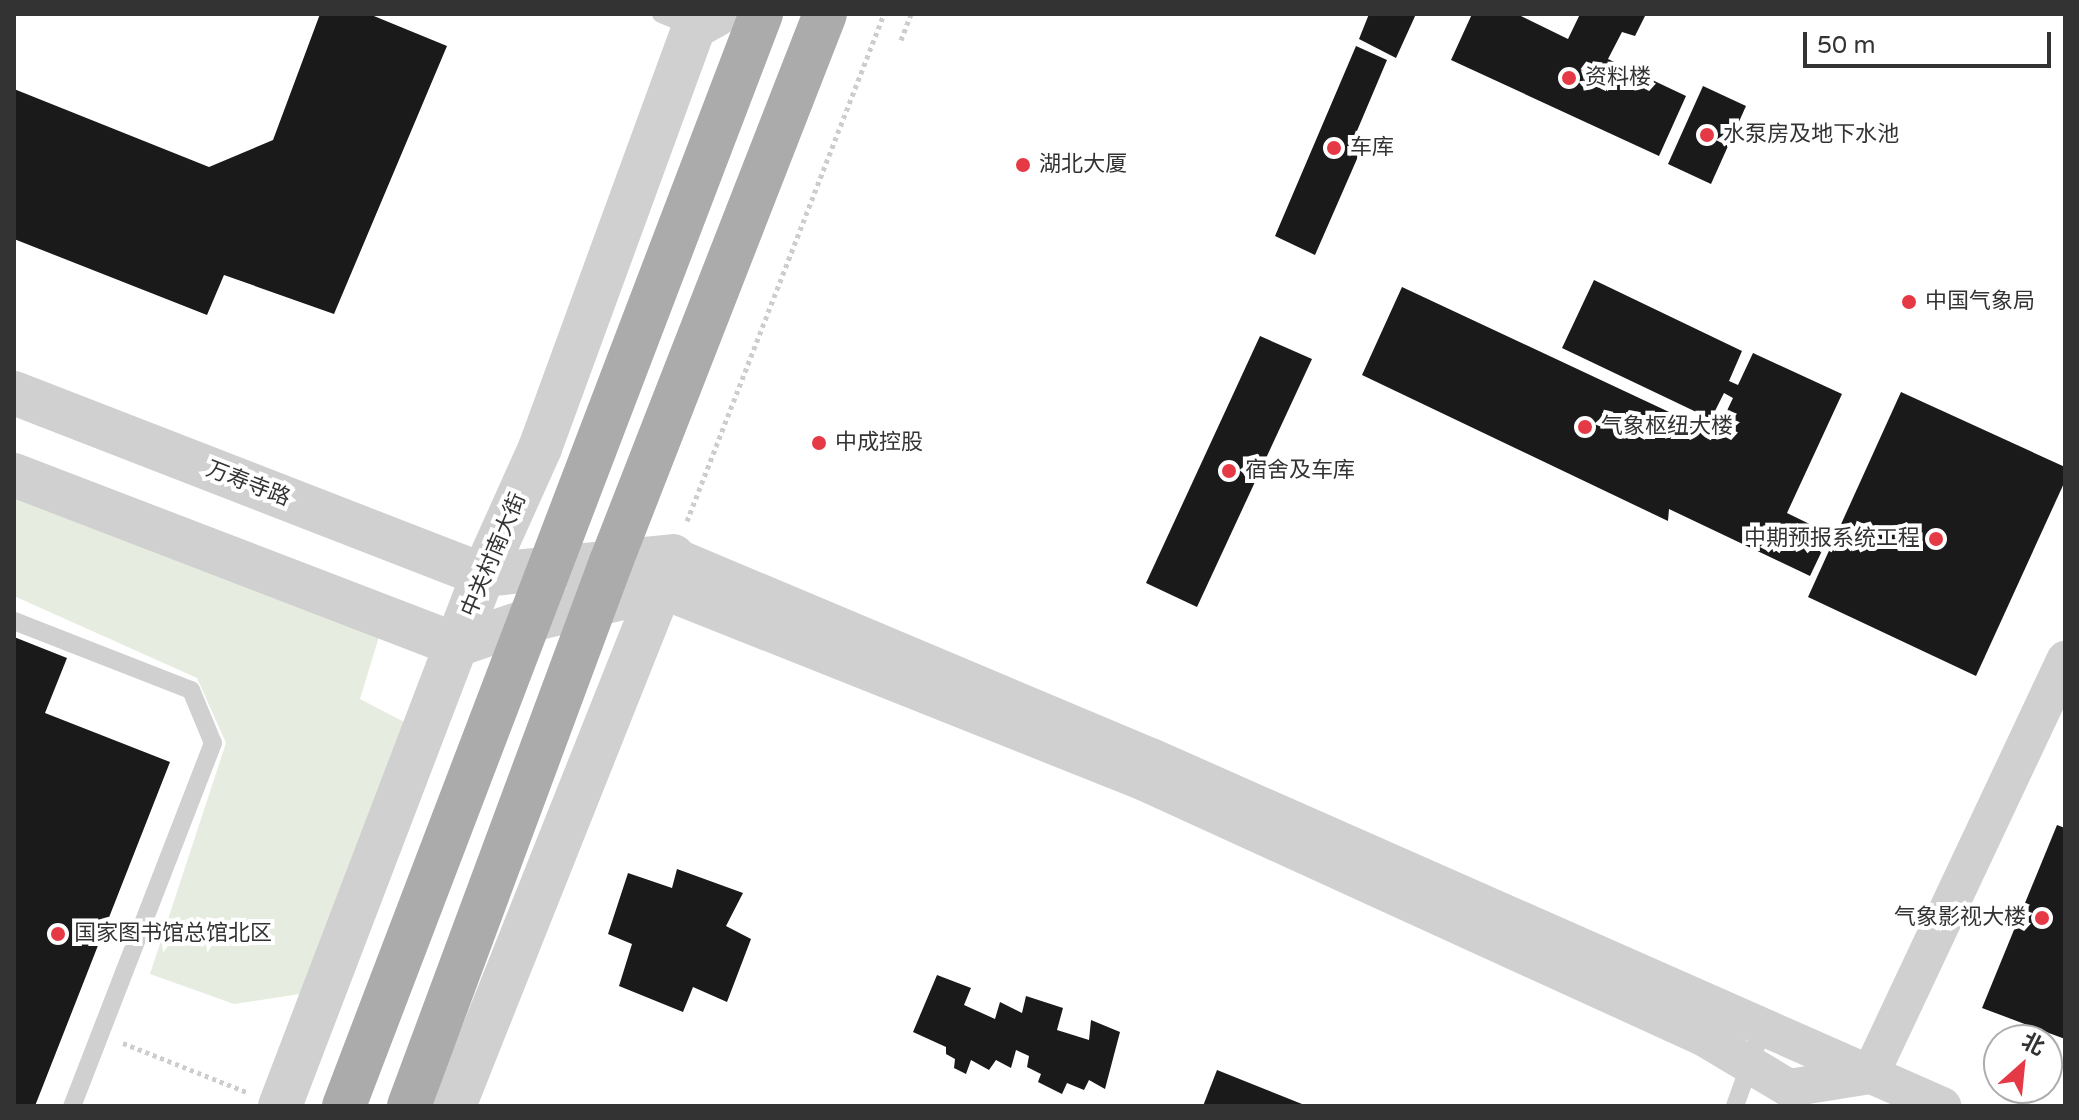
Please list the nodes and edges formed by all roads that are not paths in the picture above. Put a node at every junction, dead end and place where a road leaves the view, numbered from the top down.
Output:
1 (761, 14) edge
2 (825, 14) edge
3 (691, 18) edge
4 (14, 393) edge
5 (14, 475) edge
6 (611, 562) junction
7 (548, 568) junction
8 (666, 572) junction
9 (483, 575) junction
10 (596, 604) junction
11 (530, 620) junction
12 (14, 621) edge
13 (457, 645) junction
14 (2065, 660) edge
15 (1763, 1027) junction
16 (1750, 1065) junction
17 (1870, 1075) junction
18 (72, 1106) edge
19 (280, 1106) edge
20 (344, 1106) edge
21 (409, 1106) edge
22 (454, 1106) edge
23 (1735, 1106) edge
24 (1942, 1106) edge

1 - 7 main road
2 - 6 main road
3 - 9 street, 中关村南大街
4 - 9 street, 万寿寺路
5 - 13 street
6 - 7 street
6 - 8 street
6 - 10 main road
7 - 9 street
7 - 11 main road
8 - 10 street
8 - 15 street
8 - 16 street
8 - 22 street
9 - 13 street, 中关村南大街
10 - 11 street
10 - 21 main road
11 - 13 street
11 - 20 main road
12 - 18 lane
13 - 19 street, 中关村南大街
14 - 17 street
15 - 16 lane
15 - 17 street
16 - 17 street
16 - 23 lane
17 - 24 street

